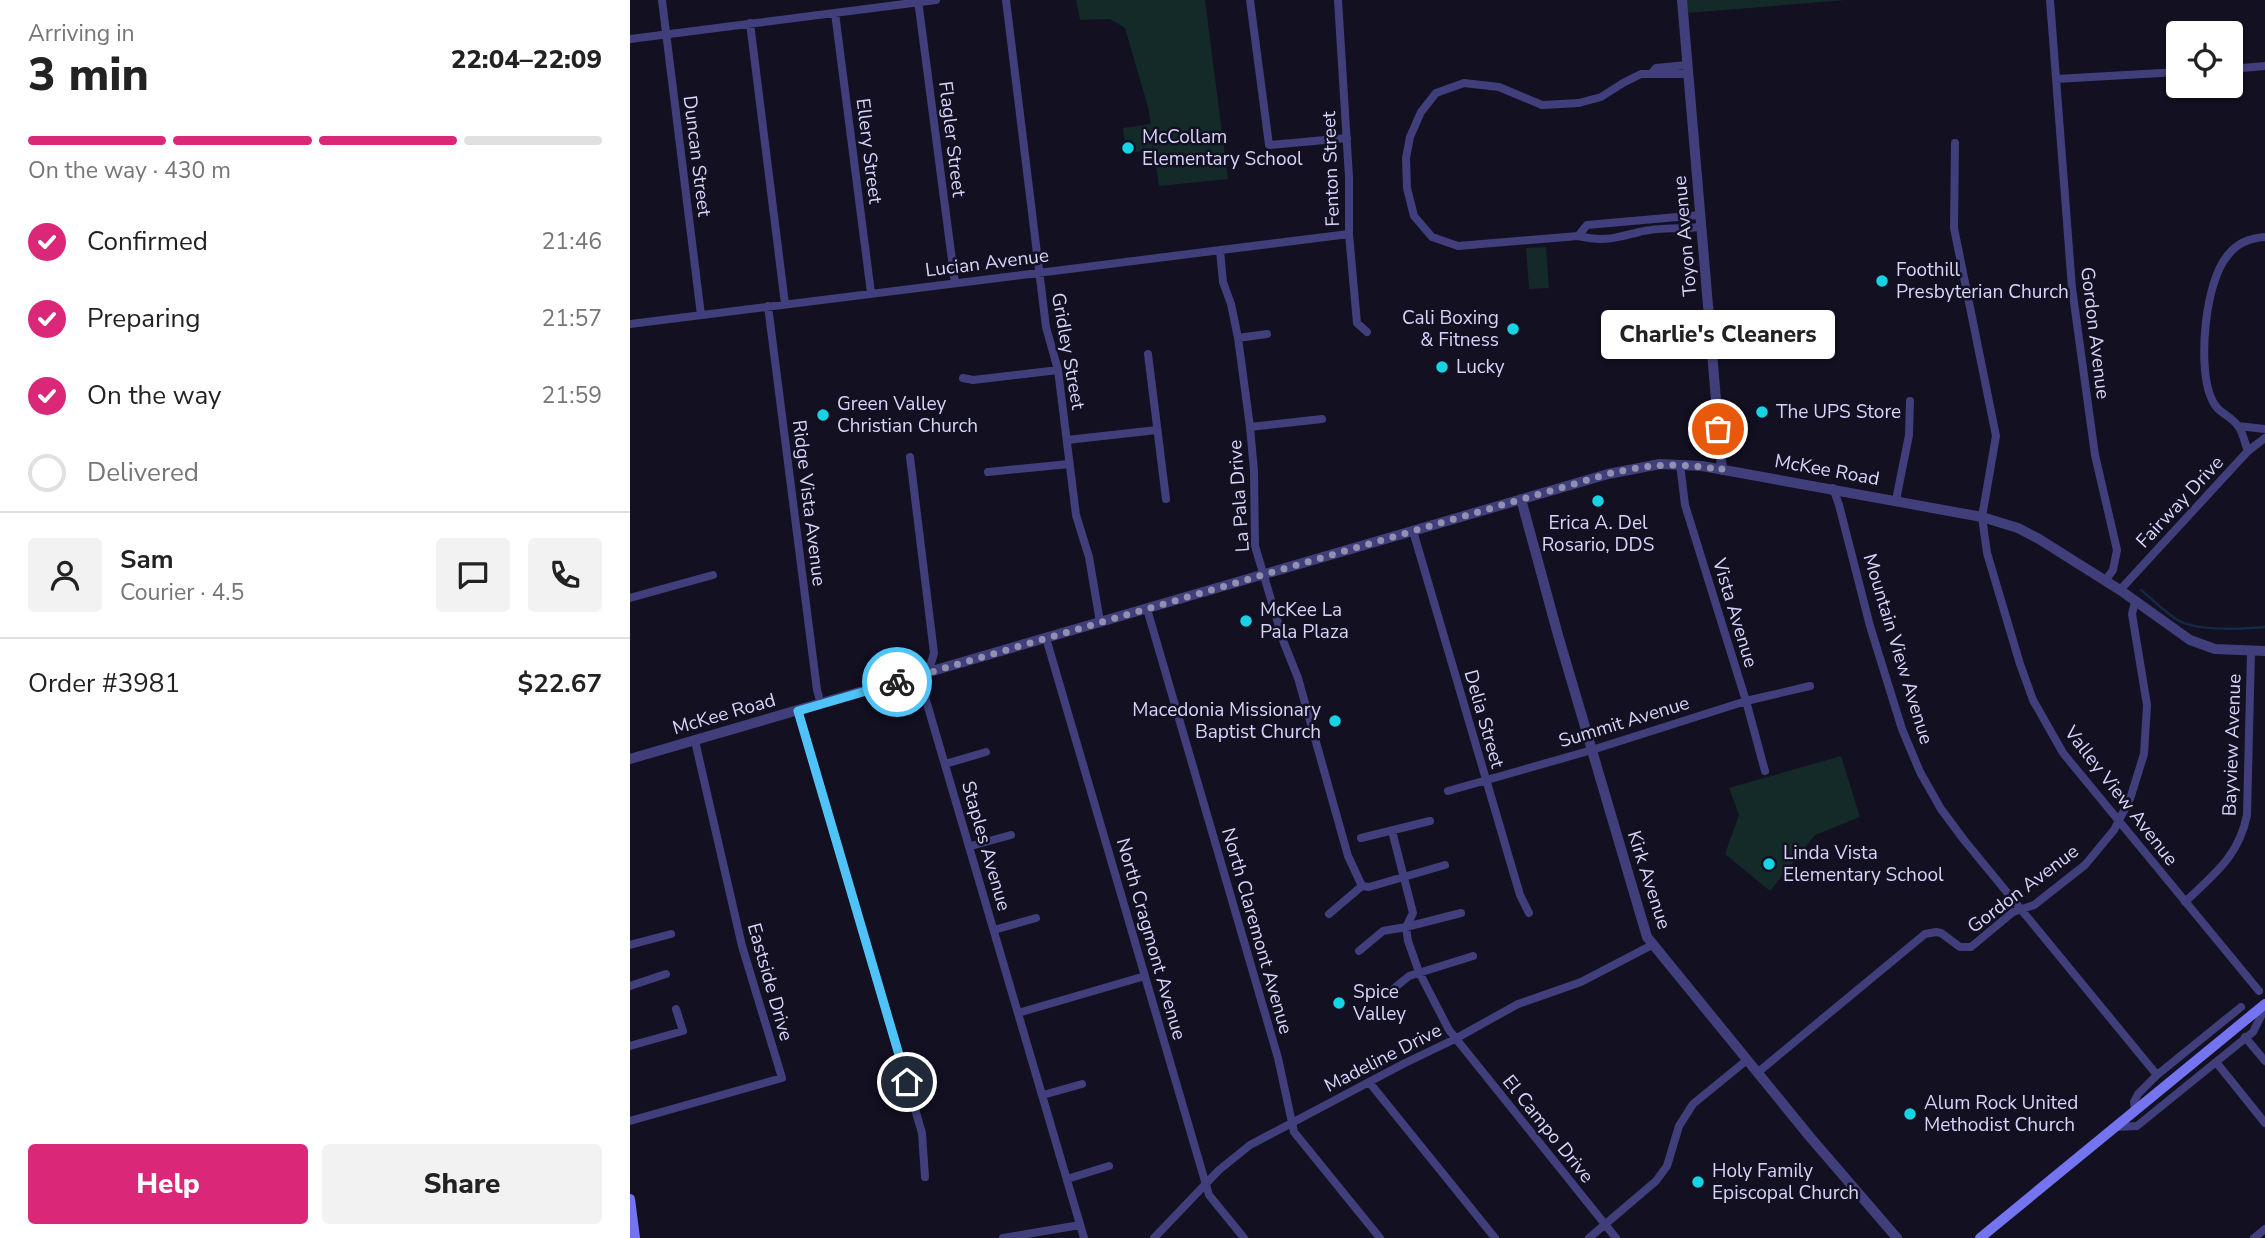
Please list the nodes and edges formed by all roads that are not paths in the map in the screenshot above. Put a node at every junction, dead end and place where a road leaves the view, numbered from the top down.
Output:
1 (662, 0) edge
2 (936, 0) edge
3 (1006, 0) edge
4 (1250, 0) edge
5 (1338, 0) edge
6 (1682, 0) edge
7 (2050, 0) edge
8 (918, 1) edge
9 (835, 13) junction
10 (750, 23) junction
11 (666, 34) junction
12 (630, 39) edge
13 (2265, 66) edge
14 (2243, 68) edge
15 (1687, 69) junction
16 (2166, 73) edge
17 (2056, 79) junction
18 (1347, 138) junction
19 (1955, 143) dead end
20 (1700, 215) junction
21 (1701, 227) junction
22 (1349, 234) junction
23 (1578, 236) junction
24 (2265, 237) edge
25 (1220, 250) junction
26 (1039, 272) junction
27 (955, 283) junction
28 (871, 293) junction
29 (785, 304) junction
30 (768, 306) junction
31 (701, 316) junction
32 (630, 324) edge
33 (1367, 332) dead end
34 (1267, 334) dead end
35 (1238, 338) junction
36 (1148, 354) dead end
37 (1058, 370) junction
38 (963, 378) dead end
39 (1910, 401) dead end
40 (1322, 419) dead end
41 (2238, 426) junction
42 (1250, 427) junction
43 (2265, 429) edge
44 (1157, 430) junction
45 (2265, 438) edge
46 (1067, 440) junction
47 (2248, 451) junction
48 (909, 457) dead end
49 (1069, 464) junction
50 (1680, 464) junction
51 (1722, 470) junction
52 (988, 472) dead end
53 (1833, 488) junction
54 (1166, 499) dead end
55 (1521, 499) junction
56 (1896, 500) junction
57 (1982, 516) junction
58 (1413, 531) junction
59 (713, 575) dead end
60 (1264, 575) junction
61 (2105, 581) junction
62 (2120, 590) junction
63 (630, 598) edge
64 (2135, 601) junction
65 (1146, 608) junction
66 (1100, 622) junction
67 (1046, 638) junction
68 (2251, 651) junction
69 (2265, 652) edge
70 (929, 672) junction
71 (1810, 686) dead end
72 (1746, 701) junction
73 (821, 704) junction
74 (798, 711) junction
75 (695, 741) junction
76 (1592, 750) junction
77 (986, 752) dead end
78 (630, 759) edge
79 (945, 764) junction
80 (1765, 771) dead end
81 (1485, 780) junction
82 (1448, 791) dead end
83 (1430, 821) dead end
84 (2118, 821) junction
85 (1392, 831) junction
86 (1011, 835) dead end
87 (1361, 838) dead end
88 (971, 846) junction
89 (1445, 866) dead end
90 (1405, 877) junction
91 (1362, 886) junction
92 (2185, 902) junction
93 (2022, 909) junction
94 (1461, 913) dead end
95 (1529, 913) dead end
96 (1329, 914) dead end
97 (1036, 918) dead end
98 (1406, 927) junction
99 (994, 930) junction
100 (671, 934) dead end
101 (630, 945) edge
102 (1652, 945) junction
103 (1359, 951) dead end
104 (1473, 957) dead end
105 (1419, 972) junction
106 (666, 974) dead end
107 (1145, 976) junction
108 (630, 986) edge
109 (1392, 990) dead end
110 (2259, 991) dead end
111 (2265, 1006) edge
112 (2241, 1007) dead end
113 (676, 1009) dead end
114 (1018, 1013) junction
115 (2245, 1037) junction
116 (1455, 1039) junction
117 (630, 1046) edge
118 (1747, 1060) junction
119 (2265, 1061) edge
120 (2216, 1062) junction
121 (1757, 1073) junction
122 (2157, 1075) junction
123 (1368, 1082) junction
124 (1083, 1084) dead end
125 (1043, 1096) junction
126 (2134, 1111) junction
127 (630, 1121) edge
128 (1292, 1121) junction
129 (2265, 1123) edge
130 (2115, 1127) junction
131 (1109, 1166) dead end
132 (925, 1177) dead end
133 (1067, 1180) junction
134 (1206, 1184) junction
135 (630, 1199) edge
136 (1605, 1224) junction
137 (1080, 1225) junction
138 (2265, 1229) edge
139 (635, 1238) edge
140 (1003, 1238) edge
141 (1084, 1238) edge
142 (1154, 1238) edge
143 (1244, 1238) edge
144 (1380, 1238) edge
145 (1495, 1238) edge
146 (1589, 1238) edge
147 (1616, 1238) edge
148 (1897, 1238) edge
149 (1980, 1238) edge
150 (2254, 1238) edge

1 - 11 street, Duncan Street
2 - 8 street
3 - 26 street, Gridley Street
4 - 18 street
5 - 18 street, Fenton Street
6 - 15 street, Toyon Avenue
7 - 17 street, Gordon Avenue
8 - 9 street
8 - 27 street, Flagler Street
9 - 10 street
9 - 28 street, Ellery Street
10 - 11 street
10 - 29 street
11 - 12 street
11 - 31 street, Duncan Street
13 - 14 street
15 - 20 street, Toyon Avenue
15 - 23 street
16 - 17 street
17 - 61 street, Gordon Avenue
18 - 22 street, Fenton Street
19 - 57 street, Valley View Avenue
20 - 21 street, Toyon Avenue
20 - 23 street
21 - 23 street
21 - 51 street, Toyon Avenue
22 - 25 street, Lucian Avenue
22 - 33 street, Fenton Street
24 - 41 street
25 - 26 street, Lucian Avenue
25 - 35 street, La Pala Drive
26 - 27 street, Lucian Avenue
26 - 37 street, Gridley Street
27 - 28 street, Lucian Avenue
28 - 29 street, Lucian Avenue
29 - 30 street, Lucian Avenue
30 - 31 street, Lucian Avenue
30 - 73 street, Ridge Vista Avenue
31 - 32 street, Lucian Avenue
34 - 35 street
35 - 42 street, La Pala Drive
36 - 44 street
37 - 38 street
37 - 46 street, Gridley Street
39 - 56 street
40 - 42 street
41 - 43 street
41 - 47 street
42 - 60 street, La Pala Drive
44 - 46 street
44 - 54 street
45 - 47 street, Fairway Drive
46 - 49 street, Gridley Street
47 - 62 street, Fairway Drive
48 - 70 street, Staples Avenue
49 - 52 street
49 - 66 street, Gridley Street
50 - 51 street, McKee Road
50 - 55 street, McKee Road
50 - 72 street, Vista Avenue
51 - 53 street, McKee Road
53 - 56 street, McKee Road
53 - 93 street, Mountain View Avenue
55 - 58 street, McKee Road
55 - 76 street, Kirk Avenue
56 - 57 street, McKee Road
57 - 61 street, McKee Road
57 - 84 street, Valley View Avenue
58 - 60 street, McKee Road
58 - 81 street, Delia Street
59 - 63 street
60 - 65 street, McKee Road
60 - 91 street, La Pala Drive
61 - 62 street, McKee Road
62 - 64 street, McKee Road
64 - 68 street, McKee Road
64 - 84 street, Gordon Avenue
65 - 66 street, McKee Road
65 - 128 street, North Claremont Avenue
66 - 67 street, McKee Road
67 - 70 street, McKee Road
67 - 107 street, North Cragmont Avenue
68 - 69 street, McKee Road
68 - 92 street, Bayview Avenue
70 - 73 street, McKee Road
70 - 79 street, Staples Avenue
71 - 72 street, Summit Avenue
72 - 76 street, Summit Avenue
72 - 80 street, Vista Avenue
73 - 74 street, McKee Road
74 - 75 street, McKee Road
74 - 132 street
75 - 78 street, McKee Road
75 - 127 street, Eastside Drive
76 - 81 street, Summit Avenue
76 - 102 street, Kirk Avenue
77 - 79 street
79 - 88 street, Staples Avenue
81 - 82 street, Summit Avenue
81 - 95 street, Delia Street
83 - 85 street
84 - 92 street, Valley View Avenue
84 - 93 street, Gordon Avenue
85 - 87 street
85 - 90 street, El Campo Drive
86 - 88 street
88 - 99 street, Staples Avenue
89 - 90 street
90 - 91 street
90 - 98 street, El Campo Drive
91 - 96 street
92 - 110 street, Valley View Avenue
93 - 121 street, Gordon Avenue
93 - 122 street, Mountain View Avenue
94 - 98 street
97 - 99 street
98 - 103 street
98 - 105 street, El Campo Drive
99 - 114 street, Staples Avenue
100 - 101 street
102 - 116 street, Madeline Drive
102 - 118 street, Kirk Avenue
104 - 105 street
105 - 109 street
105 - 116 street, El Campo Drive
106 - 108 street
107 - 114 street
107 - 134 street, North Cragmont Avenue
111 - 115 street
111 - 126 main road
112 - 122 street
113 - 117 street
114 - 125 street, Staples Avenue
115 - 119 street
115 - 120 street
116 - 123 street, Madeline Drive
116 - 136 street, El Campo Drive
118 - 121 street, Kirk Avenue
118 - 136 street
120 - 129 street
120 - 130 street
121 - 148 street, Kirk Avenue
122 - 126 street
123 - 128 street, Madeline Drive
123 - 145 street
124 - 125 street
125 - 133 street, Staples Avenue
126 - 130 main road
128 - 134 street, Madeline Drive
128 - 144 street, North Claremont Avenue
130 - 149 main road
131 - 133 street
133 - 137 street, Staples Avenue
134 - 142 street, Madeline Drive
134 - 143 street, North Cragmont Avenue
135 - 139 main road
136 - 146 street
136 - 147 street, El Campo Drive
137 - 140 street
137 - 141 street, Staples Avenue
138 - 150 street

